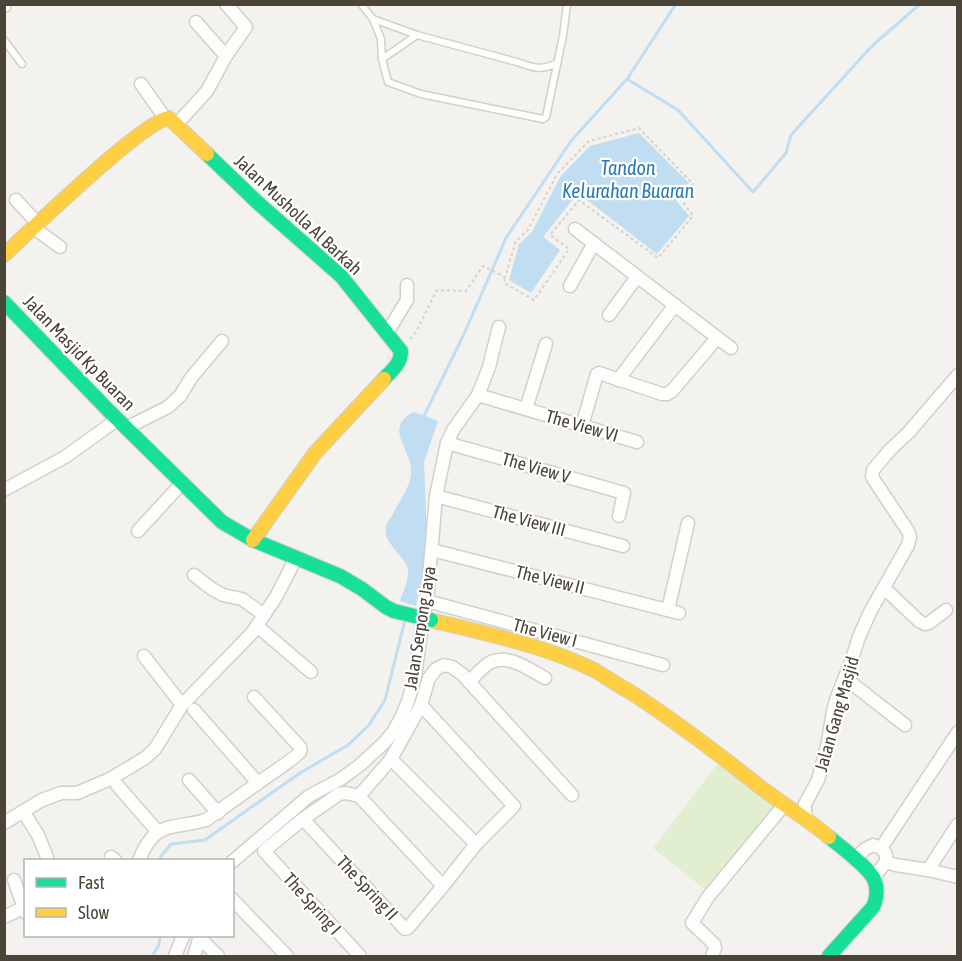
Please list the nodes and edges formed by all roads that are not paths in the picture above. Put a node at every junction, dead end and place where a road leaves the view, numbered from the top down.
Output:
1 (226, 4) edge
2 (361, 4) edge
3 (567, 4) edge
4 (373, 19) junction
5 (196, 22) dead end
6 (417, 35) junction
7 (4, 40) edge
8 (226, 56) junction
9 (382, 59) junction
10 (22, 63) dead end
11 (557, 63) junction
12 (141, 84) dead end
13 (171, 122) junction
14 (16, 200) dead end
15 (36, 226) junction
16 (575, 229) dead end
17 (594, 243) junction
18 (60, 248) dead end
19 (4, 255) edge
20 (637, 277) junction
21 (407, 285) dead end
22 (570, 286) dead end
23 (5, 303) edge
24 (675, 305) junction
25 (609, 315) dead end
26 (499, 327) dead end
27 (387, 333) junction
28 (717, 338) junction
29 (222, 341) dead end
30 (546, 344) dead end
31 (730, 348) dead end
32 (957, 375) edge
33 (618, 380) junction
34 (478, 395) junction
35 (526, 409) junction
36 (122, 424) junction
37 (582, 426) junction
38 (637, 442) dead end
39 (447, 443) junction
40 (182, 483) junction
41 (4, 490) edge
42 (436, 496) junction
43 (619, 516) dead end
44 (687, 524) dead end
45 (138, 531) dead end
46 (253, 540) junction
47 (623, 546) dead end
48 (432, 550) junction
49 (296, 558) junction
50 (194, 575) dead end
51 (884, 588) junction
52 (427, 601) junction
53 (946, 610) dead end
54 (264, 615) junction
55 (257, 626) junction
56 (144, 656) dead end
57 (663, 664) dead end
58 (311, 672) dead end
59 (545, 678) dead end
60 (845, 678) junction
61 (469, 681) junction
62 (254, 697) dead end
63 (421, 705) junction
64 (188, 707) junction
65 (904, 725) dead end
66 (957, 732) edge
67 (391, 759) junction
68 (360, 765) junction
69 (374, 779) junction
70 (189, 780) dead end
71 (258, 783) junction
72 (117, 785) dead end
73 (572, 795) dead end
74 (359, 796) junction
75 (784, 806) junction
76 (23, 811) junction
77 (218, 813) junction
78 (303, 819) junction
79 (807, 819) junction
80 (4, 823) edge
81 (957, 824) edge
82 (158, 832) junction
83 (477, 844) junction
84 (881, 848) junction
85 (47, 857) dead end
86 (145, 859) edge
87 (855, 859) junction
88 (234, 860) edge
89 (886, 862) junction
90 (928, 870) junction
91 (957, 877) edge
92 (873, 878) junction
93 (14, 880) dead end
94 (443, 886) junction
95 (234, 901) edge
96 (24, 910) edge
97 (4, 917) edge
98 (183, 937) edge
99 (200, 937) edge
100 (201, 937) edge
101 (175, 957) edge
102 (194, 957) edge
103 (218, 957) edge
104 (287, 957) edge
105 (360, 957) edge
106 (712, 957) edge
107 (829, 957) edge

1 - 8 street
2 - 4 lane
3 - 11 lane
4 - 6 lane
4 - 9 lane
5 - 8 street
6 - 9 lane
6 - 11 lane
7 - 10 lane
8 - 13 street
9 - 11 lane
12 - 13 street
13 - 15 street
13 - 27 street, Jalan Musholla Al Barkah
14 - 15 street
15 - 18 street
15 - 19 street
16 - 17 street
17 - 20 street
17 - 22 street
20 - 24 street
20 - 25 street
21 - 27 street
23 - 36 street, Jalan Masjid Kp Buaran
24 - 28 street
24 - 33 street
26 - 34 street, Jalan Serpong Jaya
27 - 46 street, Jalan Musholla Al Barkah
28 - 31 street
28 - 33 street
29 - 36 street, Jalan Masjid Kp Buaran
30 - 35 street, The View VI
32 - 51 street, Jalan Gang Masjid
33 - 37 street
34 - 35 street, The View VI
34 - 39 street, Jalan Serpong Jaya
35 - 37 street, The View VI
36 - 40 street, Jalan Masjid Kp Buaran
36 - 41 street
37 - 38 street, The View VI
39 - 42 street, Jalan Serpong Jaya
39 - 43 street, The View V
40 - 45 street
40 - 46 street, Jalan Masjid Kp Buaran
42 - 47 street, The View III
42 - 48 street, Jalan Serpong Jaya
44 - 48 street, The View II
46 - 49 street, Jalan Masjid Kp Buaran
48 - 52 street, Jalan Serpong Jaya
49 - 54 street
49 - 75 street, Jalan Masjid Kp Buaran, bridge
50 - 54 street
51 - 53 street
51 - 60 street, Jalan Gang Masjid
52 - 57 street, The View I
52 - 68 street, Jalan Serpong Jaya
54 - 55 street
55 - 58 street
55 - 64 street
56 - 64 street
59 - 61 street
60 - 65 street
60 - 79 street, Jalan Gang Masjid
61 - 63 street
61 - 73 street
62 - 71 street
63 - 67 street
63 - 83 street
64 - 71 street
64 - 76 street
66 - 84 street
67 - 69 street
67 - 83 street
68 - 69 street
68 - 88 street, Jalan Serpong Jaya
69 - 74 street
70 - 77 street
71 - 77 street
72 - 82 street
74 - 78 street
74 - 94 street
75 - 79 street
75 - 106 street
76 - 80 street
76 - 85 street
77 - 82 street
78 - 94 street, The Spring II
78 - 105 street, The Spring I
79 - 87 street
81 - 90 street
82 - 86 street
83 - 94 street
84 - 87 street
84 - 89 street
87 - 92 street
89 - 90 street
89 - 92 street
90 - 91 street
92 - 107 street
93 - 96 street
95 - 104 street
96 - 97 street
98 - 101 street
99 - 102 street
100 - 103 street

